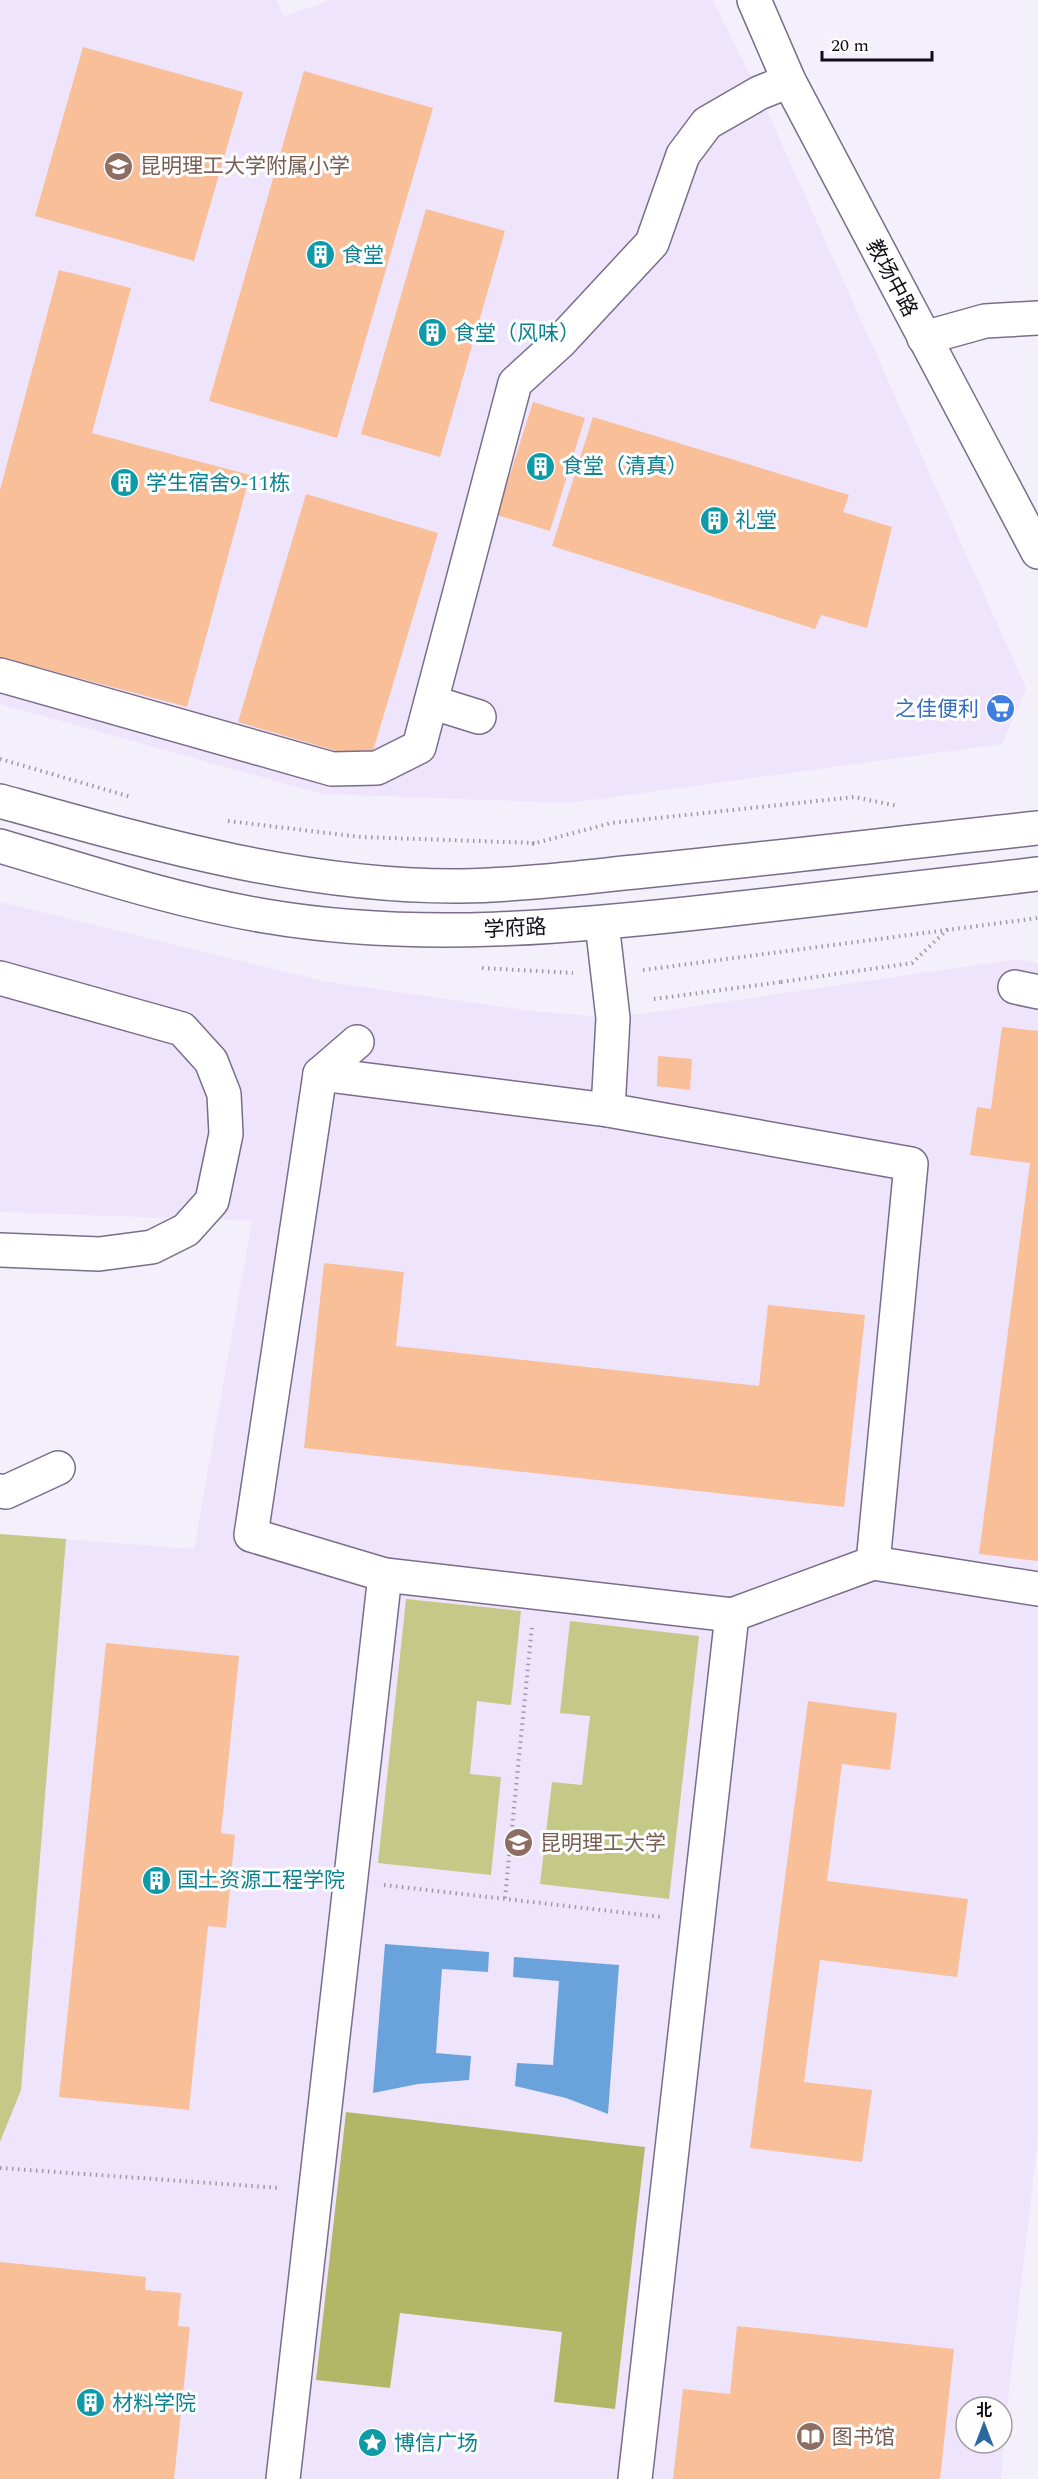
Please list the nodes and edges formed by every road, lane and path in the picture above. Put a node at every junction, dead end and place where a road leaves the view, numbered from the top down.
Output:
1 (754, 0) edge
2 (789, 81) junction
3 (1038, 318) edge
4 (924, 338) junction
5 (1038, 552) edge
6 (0, 675) edge
7 (431, 702) junction
8 (479, 717) dead end
9 (0, 759) edge
10 (134, 798) dead end
11 (0, 801) edge
12 (889, 812) dead end
13 (224, 820) dead end
14 (1038, 828) edge
15 (567, 840) dead end
16 (531, 844) junction
17 (0, 846) edge
18 (1038, 874) edge
19 (602, 923) junction
20 (948, 929) dead end
21 (0, 978) edge
22 (654, 999) dead end
23 (357, 1042) dead end
24 (320, 1074) junction
25 (608, 1110) junction
26 (0, 1250) edge
27 (58, 1468) dead end
28 (0, 1491) edge
29 (873, 1563) junction
30 (385, 1575) junction
31 (1038, 1589) edge
32 (535, 1592) junction
33 (732, 1615) junction
34 (350, 1881) junction
35 (506, 1898) junction
36 (698, 1921) junction
37 (0, 2168) edge
38 (251, 2185) dead end
39 (282, 2479) edge
40 (634, 2479) edge

1 - 2 main road, 教场中路
2 - 4 main road, 教场中路
2 - 7 main road
3 - 4 main road
4 - 5 main road, 教场中路
6 - 7 main road
7 - 8 main road
9 - 10 path
11 - 14 main road
12 - 16 path
13 - 16 path
15 - 16 path
17 - 19 main road, 学府路
18 - 19 main road, 学府路
19 - 25 main road
20 - 22 path, bridge
21 - 26 main road
23 - 24 main road
24 - 25 main road
24 - 30 main road
25 - 29 main road
27 - 28 main road
29 - 31 main road
29 - 33 main road
30 - 32 main road
30 - 34 main road
32 - 33 main road
32 - 35 path
33 - 36 main road
34 - 35 path
34 - 39 main road
35 - 36 path
36 - 40 main road
37 - 38 path

